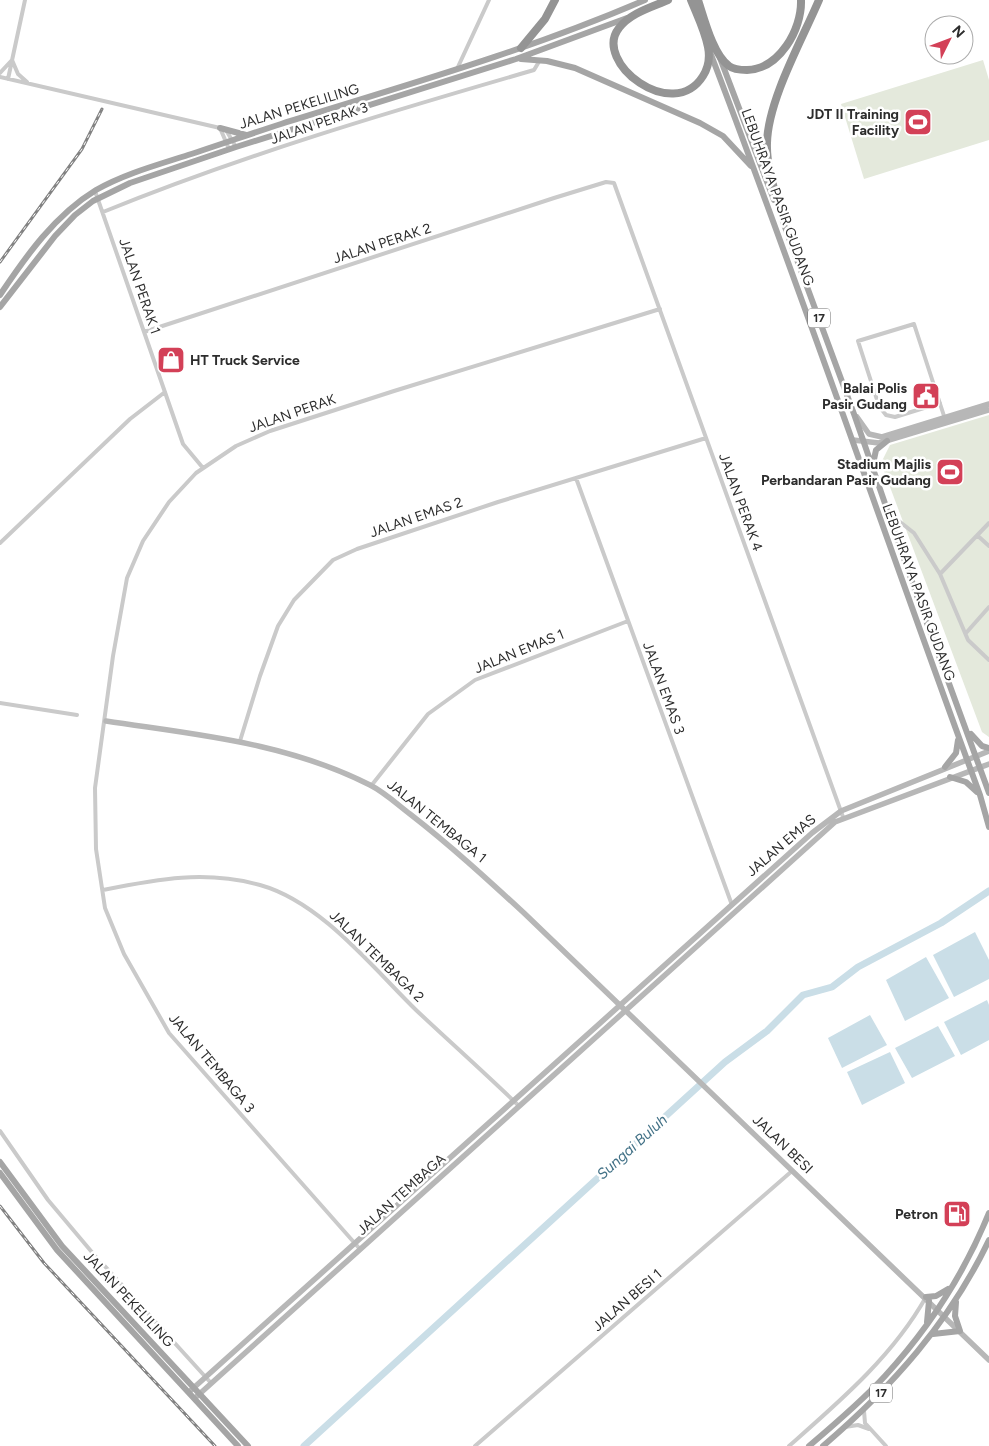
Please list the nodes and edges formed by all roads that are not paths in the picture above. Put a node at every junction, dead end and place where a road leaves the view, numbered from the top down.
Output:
1 (25, 0) edge
2 (489, 0) edge
3 (555, 0) edge
4 (645, 0) edge
5 (668, 0) edge
6 (691, 0) edge
7 (698, 0) edge
8 (801, 0) edge
9 (819, 0) edge
10 (699, 14) junction
11 (631, 17) junction
12 (708, 47) junction
13 (521, 48) junction
14 (720, 57) junction
15 (516, 59) junction
16 (12, 60) junction
17 (540, 60) junction
18 (456, 69) junction
19 (0, 73) edge
20 (0, 77) edge
21 (8, 80) junction
22 (30, 84) junction
23 (220, 128) junction
24 (246, 135) junction
25 (231, 144) junction
26 (755, 171) junction
27 (95, 191) junction
28 (620, 194) joint
29 (99, 198) junction
30 (103, 212) junction
31 (784, 222) junction
32 (0, 295) edge
33 (0, 307) edge
34 (660, 309) junction
35 (144, 332) junction
36 (836, 366) junction
37 (828, 368) junction
38 (165, 392) junction
39 (940, 402) junction
40 (989, 404) edge
41 (989, 410) edge
42 (854, 414) junction
43 (945, 421) junction
44 (706, 438) junction
45 (853, 440) junction
46 (864, 441) junction
47 (886, 441) junction
48 (872, 466) junction
49 (203, 468) junction
50 (576, 478) junction
51 (888, 512) junction
52 (989, 523) edge
53 (978, 536) junction
54 (0, 543) edge
55 (989, 546) edge
56 (940, 574) junction
57 (989, 607) edge
58 (628, 621) junction
59 (966, 633) junction
60 (989, 660) edge
61 (0, 703) edge
62 (77, 715) dead end
63 (106, 721) junction
64 (966, 726) junction
65 (957, 732) junction
66 (240, 741) junction
67 (989, 749) edge
68 (976, 755) junction
69 (966, 759) junction
70 (989, 764) edge
71 (981, 766) junction
72 (945, 767) junction
73 (971, 770) junction
74 (950, 777) junction
75 (989, 782) edge
76 (371, 786) junction
77 (989, 792) edge
78 (980, 795) junction
79 (842, 814) junction
80 (989, 827) edge
81 (103, 890) junction
82 (732, 905) junction
83 (619, 1006) junction
84 (625, 1011) junction
85 (517, 1103) junction
86 (0, 1131) edge
87 (0, 1162) edge
88 (792, 1171) junction
89 (0, 1173) edge
90 (989, 1213) edge
91 (989, 1240) edge
92 (357, 1246) junction
93 (96, 1257) dead end
94 (102, 1264) dead end
95 (950, 1288) junction
96 (928, 1299) junction
97 (956, 1301) junction
98 (938, 1309) junction
99 (945, 1317) junction
100 (926, 1325) junction
101 (960, 1331) junction
102 (933, 1334) junction
103 (989, 1360) edge
104 (205, 1376) junction
105 (211, 1383) junction
106 (191, 1390) junction
107 (197, 1396) junction
108 (864, 1411) junction
109 (845, 1427) junction
110 (871, 1430) junction
111 (238, 1446) edge
112 (248, 1446) edge
113 (475, 1446) edge
114 (789, 1446) edge
115 (809, 1446) edge
116 (823, 1446) edge
117 (886, 1446) edge

1 - 16 street
2 - 18 street
3 - 13 highway
4 - 13 main road, JALAN PEKELILING
5 - 11 highway
6 - 10 highway, LEBUHRAYA PASIR GUDANG / 17
7 - 10 highway, LEBUHRAYA PASIR GUDANG / 17
8 - 14 highway
9 - 31 highway
10 - 12 highway, LEBUHRAYA PASIR GUDANG / 17
10 - 14 highway, LEBUHRAYA PASIR GUDANG / 17
11 - 12 highway
11 - 15 main road, JALAN PEKELILING
12 - 26 main road, LEBUHRAYA PASIR GUDANG / 17
13 - 18 main road, JALAN PEKELILING
14 - 31 main road, LEBUHRAYA PASIR GUDANG / 17
15 - 17 main road
15 - 25 main road, JALAN PEKELILING
16 - 19 street
16 - 21 street
16 - 22 street
17 - 26 main road
17 - 30 street, JALAN PERAK 3
18 - 24 main road, JALAN PEKELILING
20 - 21 street
21 - 22 street
22 - 23 street
23 - 24 main road
23 - 25 street
24 - 25 main road, JALAN PEKELILING
25 - 27 main road, JALAN PEKELILING
25 - 29 main road, JALAN PEKELILING
26 - 37 main road, LEBUHRAYA PASIR GUDANG / 17
27 - 29 street, JALAN PERAK 1
27 - 32 main road, JALAN PEKELILING
28 - 34 street, JALAN PERAK 4
28 - 35 street, JALAN PERAK 2
29 - 30 street, JALAN PERAK 1
29 - 33 main road, JALAN PEKELILING
30 - 35 street, JALAN PERAK 1
31 - 36 main road, LEBUHRAYA PASIR GUDANG / 17
34 - 44 street, JALAN PERAK 4
34 - 49 street, JALAN PERAK
35 - 38 street, JALAN PERAK 1
36 - 37 main road
36 - 42 main road, LEBUHRAYA PASIR GUDANG / 17
37 - 45 main road, LEBUHRAYA PASIR GUDANG / 17
38 - 49 street, JALAN PERAK 1
38 - 54 street
39 - 39 street
39 - 43 street
40 - 43 main road
41 - 43 main road
42 - 43 main road
42 - 46 main road, LEBUHRAYA PASIR GUDANG / 17
43 - 47 main road
44 - 50 street, JALAN EMAS 2
44 - 79 street, JALAN PERAK 4
45 - 46 main road
45 - 65 main road, LEBUHRAYA PASIR GUDANG / 17
46 - 47 main road
46 - 48 main road, LEBUHRAYA PASIR GUDANG / 17
47 - 48 main road
48 - 51 main road, LEBUHRAYA PASIR GUDANG / 17
49 - 63 street, JALAN PERAK
50 - 58 street, JALAN EMAS 3
50 - 66 street, JALAN EMAS 2
51 - 56 street
51 - 64 main road, LEBUHRAYA PASIR GUDANG / 17
52 - 53 street
53 - 55 street
53 - 56 street
56 - 59 street
57 - 59 street
58 - 76 street, JALAN EMAS 1
58 - 82 street, JALAN EMAS 3
59 - 60 street
61 - 62 street
63 - 66 main road, JALAN TEMBAGA 1
63 - 81 street, JALAN TEMBAGA 3
64 - 67 main road
64 - 68 main road, LEBUHRAYA PASIR GUDANG / 17
65 - 69 main road, LEBUHRAYA PASIR GUDANG / 17
65 - 72 main road
66 - 76 main road, JALAN TEMBAGA 1
67 - 68 main road, JALAN EMAS
68 - 69 main road, JALAN EMAS
68 - 71 main road, LEBUHRAYA PASIR GUDANG / 17
69 - 72 main road, JALAN EMAS
69 - 73 main road, LEBUHRAYA PASIR GUDANG / 17
70 - 71 main road, JALAN EMAS
71 - 73 main road, JALAN EMAS
71 - 77 main road, LEBUHRAYA PASIR GUDANG / 17
72 - 79 main road, JALAN EMAS
73 - 74 main road, JALAN EMAS
73 - 78 main road, LEBUHRAYA PASIR GUDANG / 17
74 - 78 main road
74 - 79 main road, JALAN EMAS
75 - 77 main road
76 - 83 main road, JALAN TEMBAGA 1
78 - 80 main road, LEBUHRAYA PASIR GUDANG / 17
79 - 82 main road, JALAN EMAS
79 - 84 main road, JALAN EMAS
81 - 85 street, JALAN TEMBAGA 2
81 - 92 street, JALAN TEMBAGA 3
82 - 83 main road, JALAN EMAS
83 - 84 main road, JALAN BESI
83 - 85 main road, JALAN TEMBAGA
84 - 85 main road, JALAN TEMBAGA
84 - 88 main road, JALAN BESI
85 - 92 main road, JALAN TEMBAGA
86 - 93 street
87 - 106 main road, JALAN PEKELILING
88 - 96 main road, JALAN BESI
88 - 113 street, JALAN BESI 1
89 - 106 main road, JALAN PEKELILING
90 - 95 main road, 17
91 - 97 main road, 17
92 - 104 main road, JALAN TEMBAGA
92 - 105 main road, JALAN TEMBAGA
94 - 104 street
95 - 96 main road
95 - 98 main road, 17
96 - 98 main road, JALAN BESI
96 - 100 main road
96 - 114 street
97 - 99 main road, 17
97 - 101 main road
98 - 99 main road, JALAN BESI
98 - 100 main road, 17
99 - 101 main road, JALAN BESI
99 - 102 main road, 17
100 - 115 main road, 17
101 - 102 main road
101 - 103 main road, JALAN BESI
102 - 108 main road, 17
104 - 105 street
104 - 106 main road, JALAN TEMBAGA
105 - 107 main road, JALAN TEMBAGA
106 - 107 main road, JALAN PEKELILING
107 - 111 main road, JALAN PEKELILING
107 - 112 main road, JALAN PEKELILING
108 - 109 main road, 17
108 - 110 street
109 - 110 street
109 - 116 main road, 17
110 - 117 street

